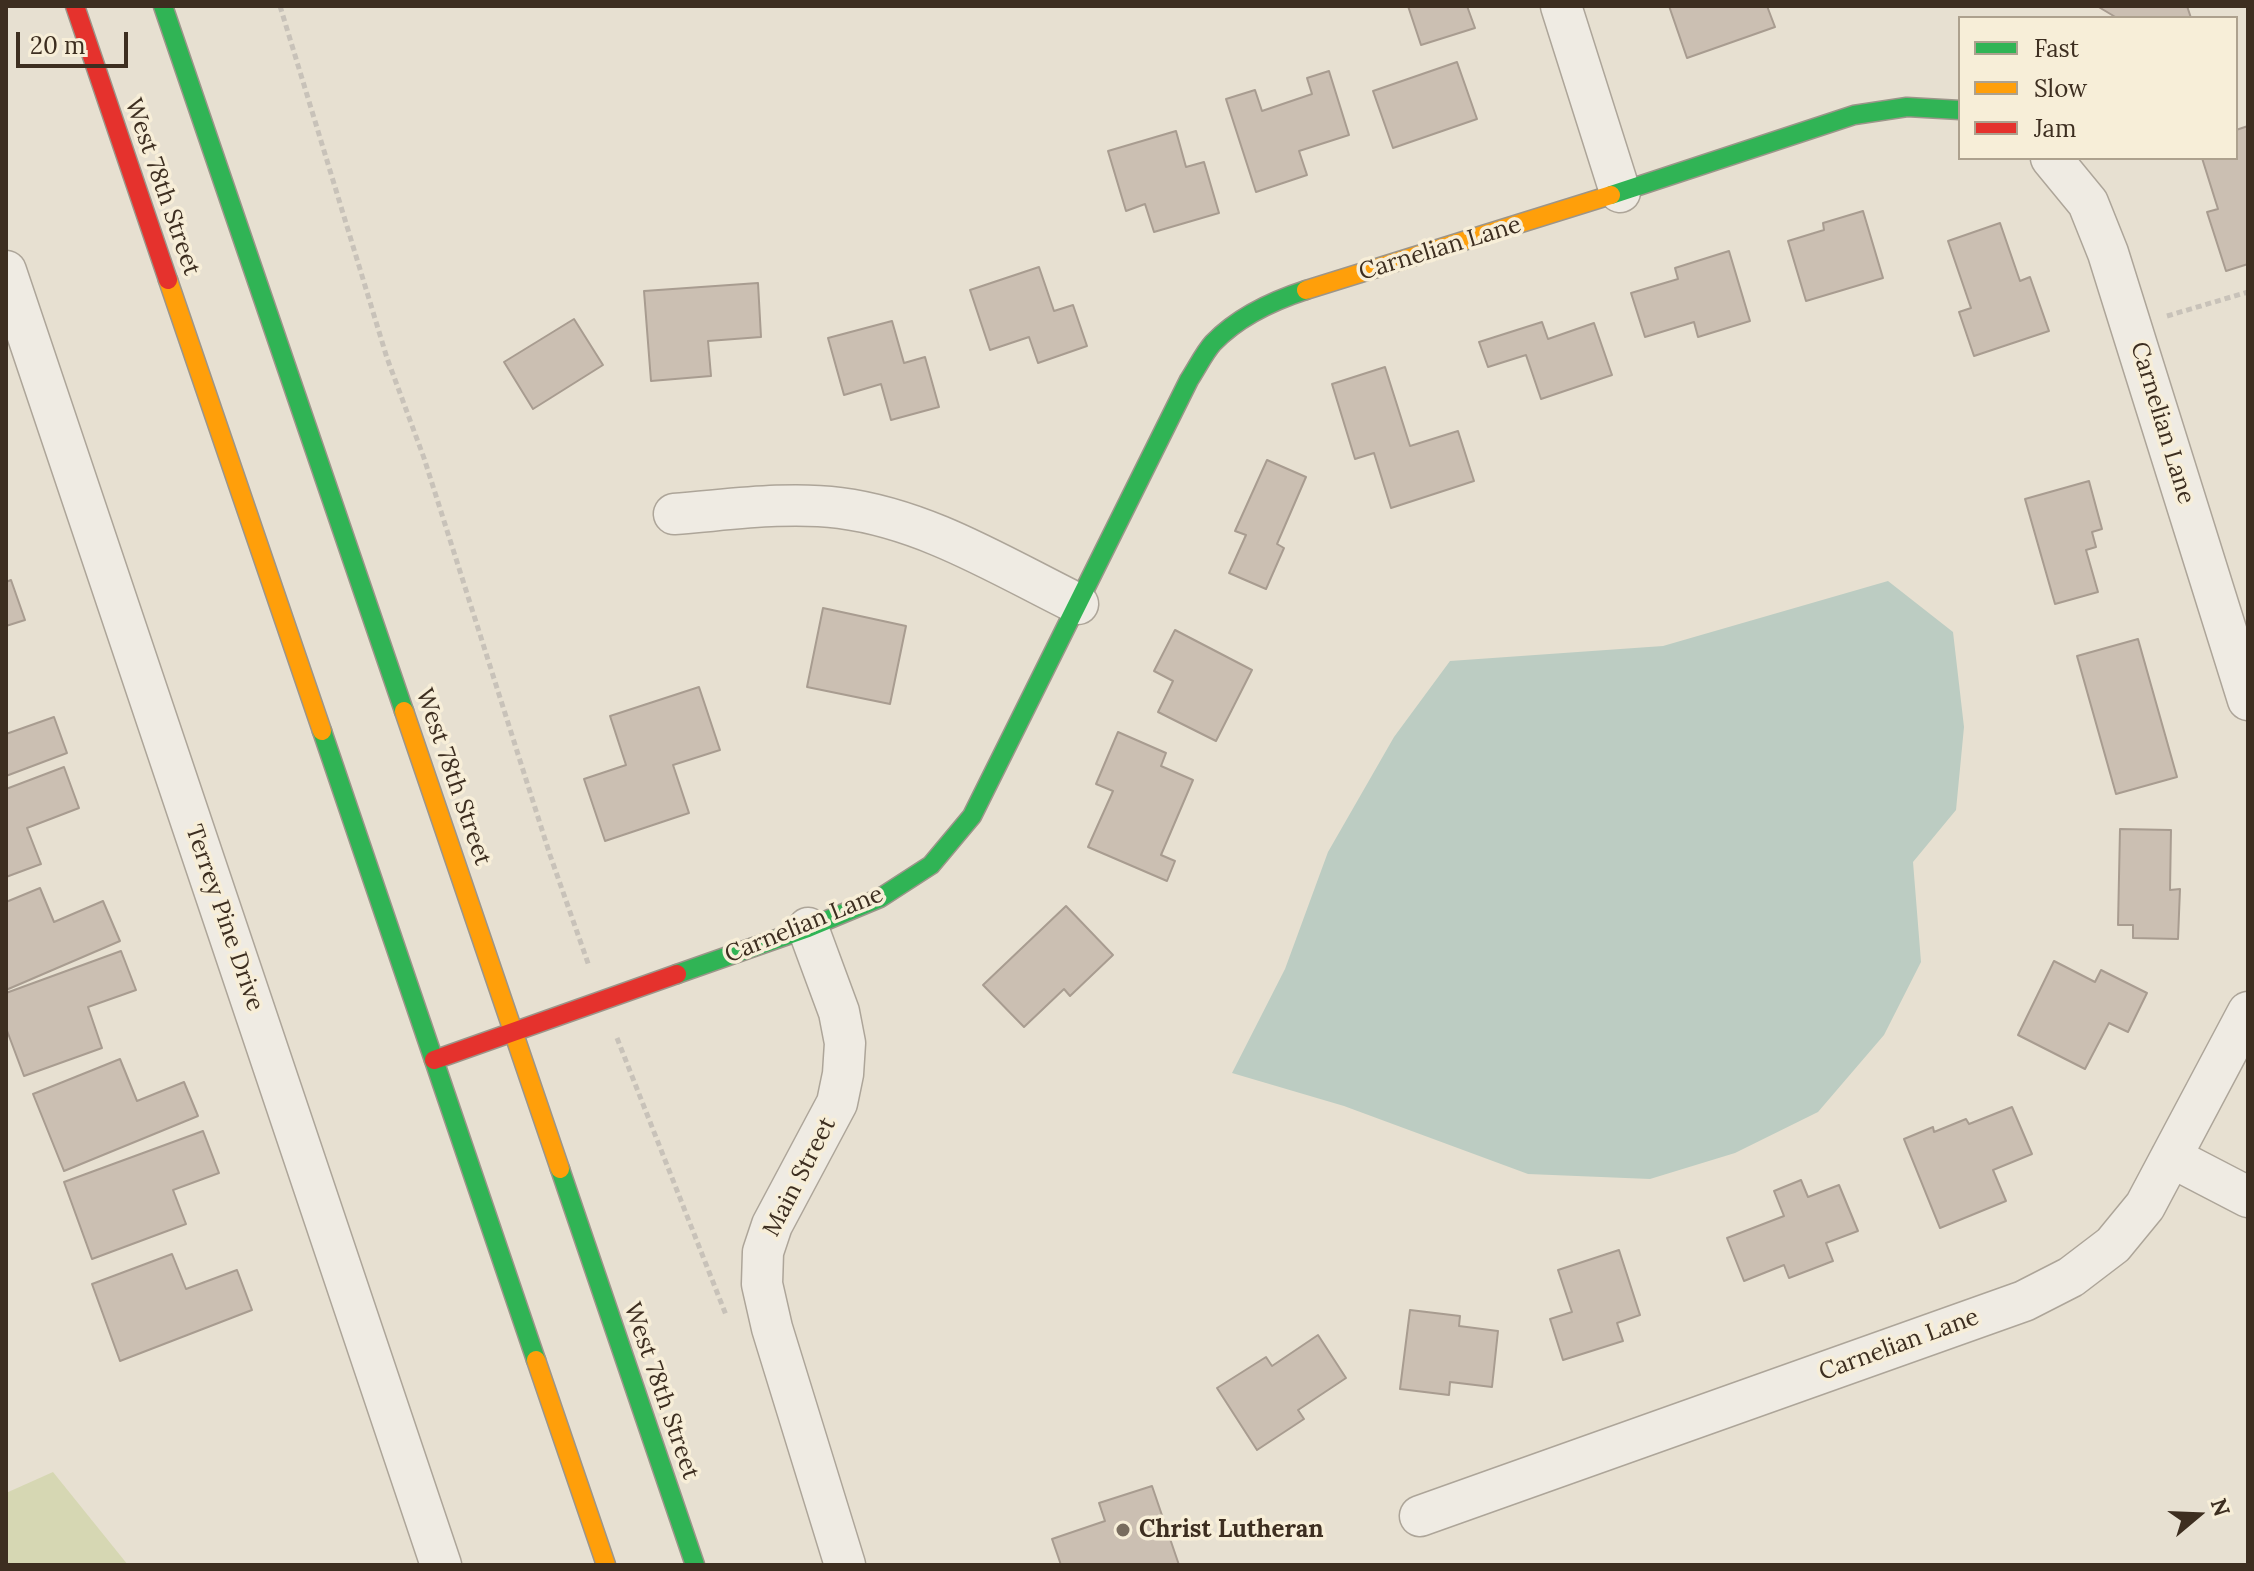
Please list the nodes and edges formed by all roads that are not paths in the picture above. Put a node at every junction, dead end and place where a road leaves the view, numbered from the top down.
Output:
1 (75, 6) edge
2 (163, 6) edge
3 (1561, 6) edge
4 (1958, 110) edge
5 (2053, 160) edge
6 (1620, 192) junction
7 (6, 271) edge
8 (674, 514) dead end
9 (1078, 604) junction
10 (2248, 700) edge
11 (808, 928) junction
12 (2248, 1012) edge
13 (514, 1030) junction
14 (434, 1060) junction
15 (2171, 1157) junction
16 (2248, 1197) edge
17 (1420, 1516) dead end
18 (441, 1565) edge
19 (606, 1565) edge
20 (695, 1565) edge
21 (845, 1565) edge

1 - 14 main road, West 78th Street
2 - 13 main road, West 78th Street
3 - 6 street
4 - 6 main road, Carnelian Lane
5 - 10 street, Carnelian Lane
6 - 9 main road, Carnelian Lane
7 - 18 street, Terrey Pine Drive
8 - 9 street
9 - 11 main road, Carnelian Lane
11 - 13 main road, Carnelian Lane
11 - 21 street, Main Street
12 - 15 street, Carnelian Lane
13 - 14 main road, Carnelian Lane
13 - 20 main road, West 78th Street
14 - 19 main road, West 78th Street
15 - 16 street
15 - 17 street, Carnelian Lane

